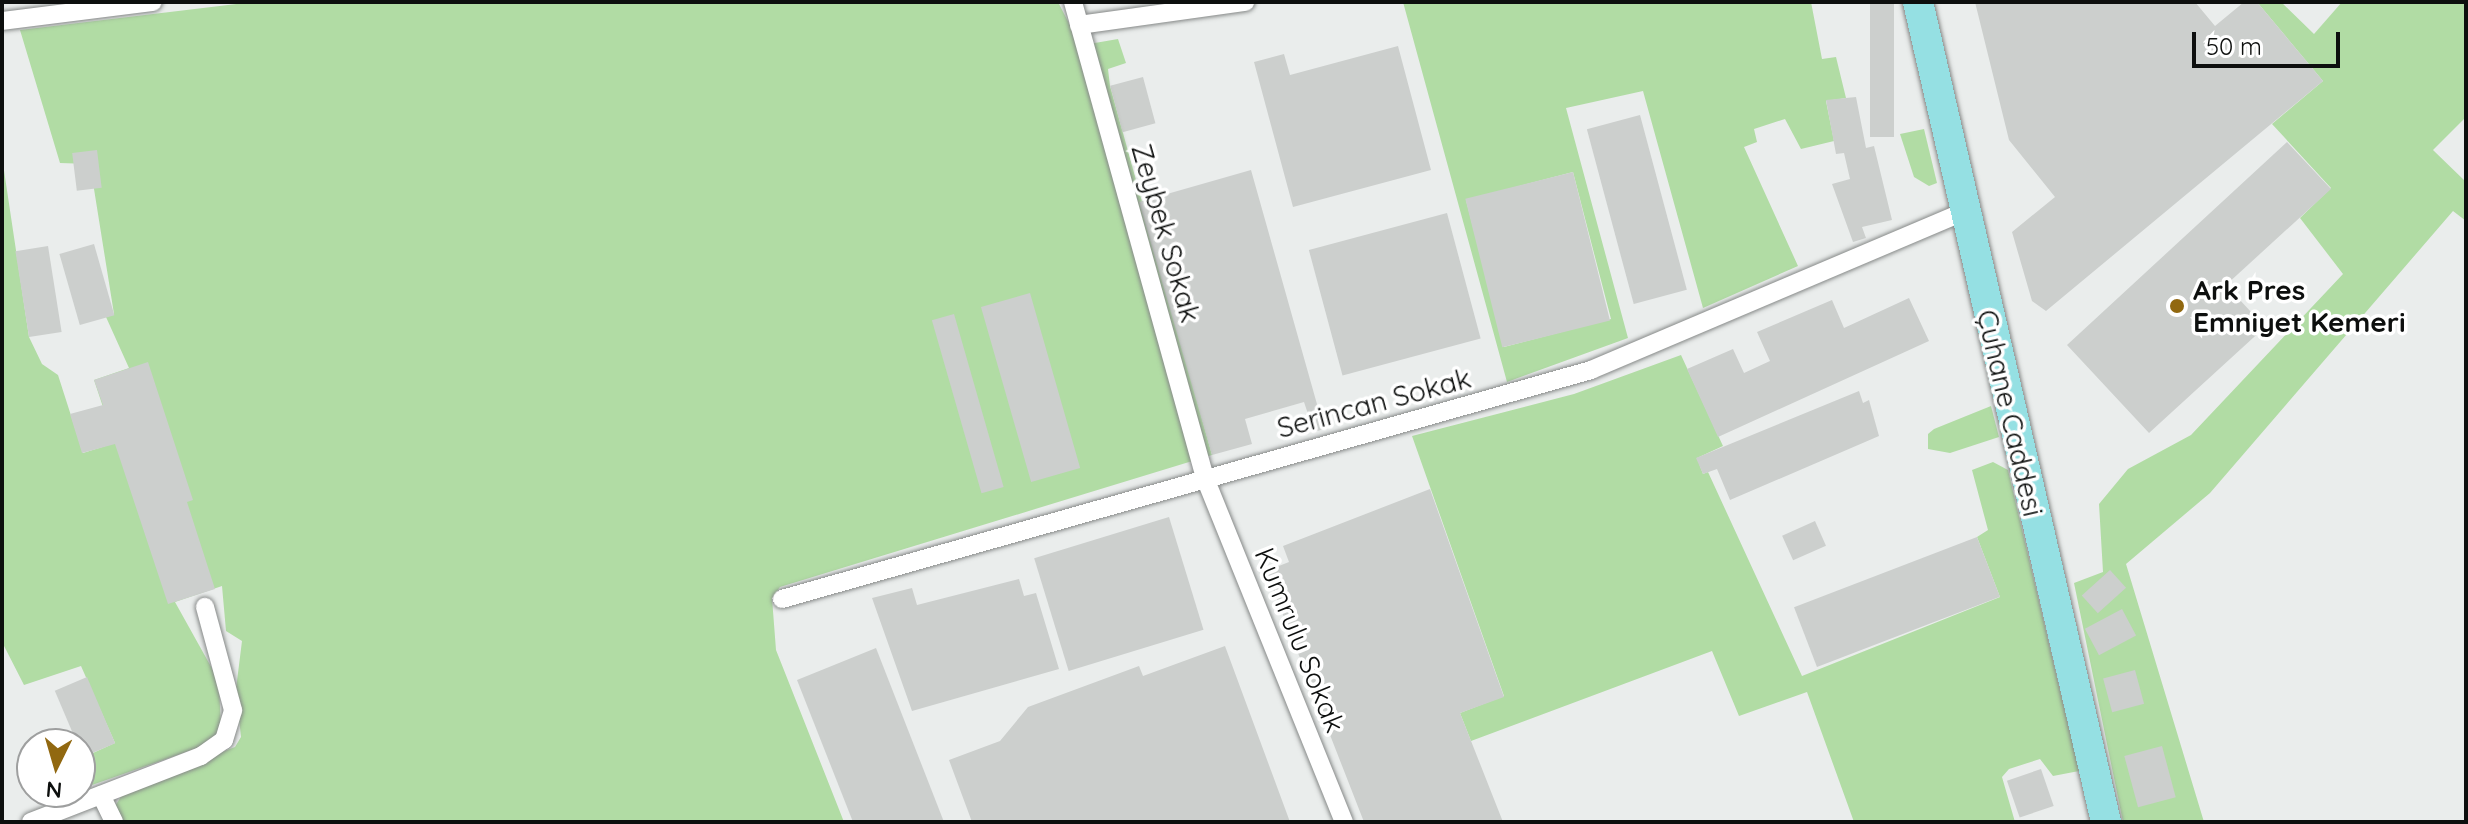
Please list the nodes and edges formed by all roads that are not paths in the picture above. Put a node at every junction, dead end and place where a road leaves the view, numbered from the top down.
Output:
1 (153, 2) edge
2 (1073, 2) edge
3 (1245, 2) edge
4 (1918, 2) edge
5 (2, 21) edge
6 (1079, 25) junction
7 (1964, 212) junction
8 (1205, 478) junction
9 (782, 599) dead end
10 (205, 607) dead end
11 (101, 795) junction
12 (31, 822) edge
13 (114, 822) edge
14 (1344, 822) edge
15 (2106, 822) edge

1 - 5 street
2 - 6 street, Zeybek Sokak
3 - 6 street
4 - 7 main road, Çuhane Caddesi
6 - 8 street, Zeybek Sokak
7 - 8 street, Serincan Sokak
7 - 15 main road, Çuhane Caddesi
8 - 9 street, Serincan Sokak
8 - 14 street, Kumrulu Sokak
10 - 11 street
11 - 12 street
11 - 13 street

